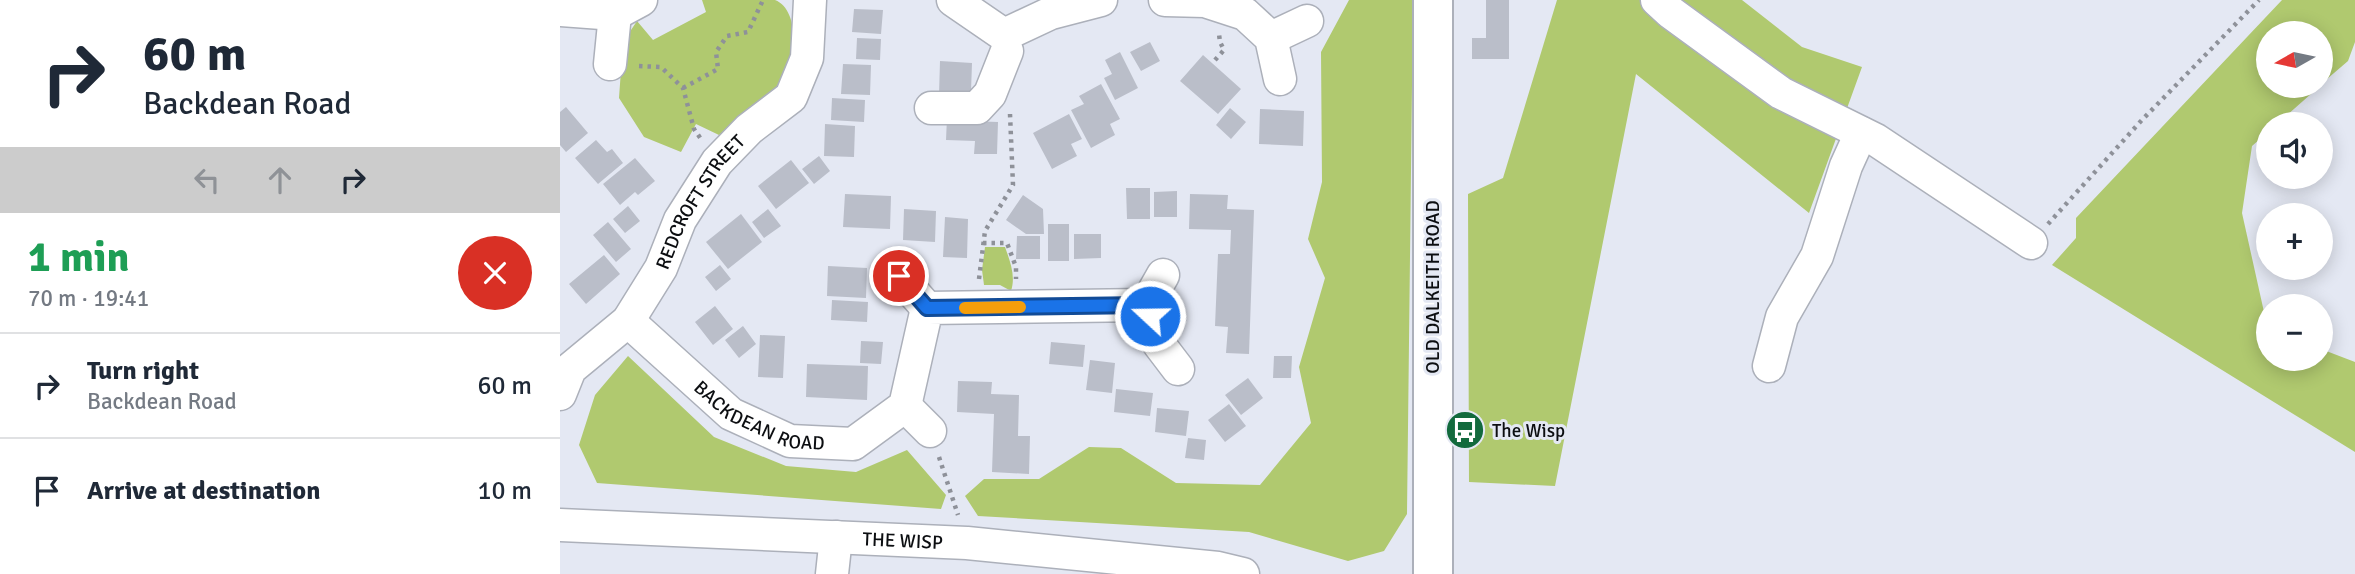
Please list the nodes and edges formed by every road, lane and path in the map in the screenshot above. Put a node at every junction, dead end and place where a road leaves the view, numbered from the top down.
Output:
1 (763, 0) edge
2 (810, 0) edge
3 (953, 0) edge
4 (1101, 0) edge
5 (1165, 0) edge
6 (1433, 0) edge
7 (1657, 0) edge
8 (2259, 0) edge
9 (628, 7) edge
10 (560, 10) edge
11 (1307, 22) dead end
12 (1271, 38) junction
13 (1007, 55) junction
14 (610, 64) joint
15 (1280, 79) dead end
16 (683, 88) junction
17 (931, 108) dead end
18 (1861, 133) junction
19 (717, 162) junction
20 (983, 243) junction
21 (2031, 243) joint
22 (1163, 275) dead end
23 (899, 276) dead end
24 (1146, 305) junction
25 (981, 307) junction
26 (1017, 307) junction
27 (927, 308) junction
28 (628, 321) junction
29 (1769, 366) dead end
30 (1178, 369) dead end
31 (560, 394) edge
32 (905, 406) junction
33 (930, 431) joint
34 (560, 525) edge
35 (836, 537) junction
36 (967, 543) junction
37 (832, 574) edge
38 (1242, 574) edge
39 (1433, 574) edge

1 - 16 path
2 - 19 street, REDCROFT STREET
3 - 13 street
4 - 13 street
5 - 12 street
6 - 39 main road, OLD DALKEITH ROAD
7 - 18 street
8 - 21 path
9 - 10 street
9 - 14 street
11 - 12 street
12 - 15 street
13 - 17 street
13 - 20 path
14 - 16 path
16 - 19 path
18 - 21 street
18 - 29 street
19 - 28 street, REDCROFT STREET
20 - 25 path
20 - 26 path
22 - 24 street
23 - 27 street
24 - 26 street
24 - 30 street
25 - 26 street
25 - 27 street
27 - 32 street
28 - 31 street, REDCROFT STREET
28 - 32 street, BACKDEAN ROAD
32 - 33 street
33 - 36 path
34 - 35 street, THE WISP
35 - 36 street, THE WISP
35 - 37 street
36 - 38 street, THE WISP

